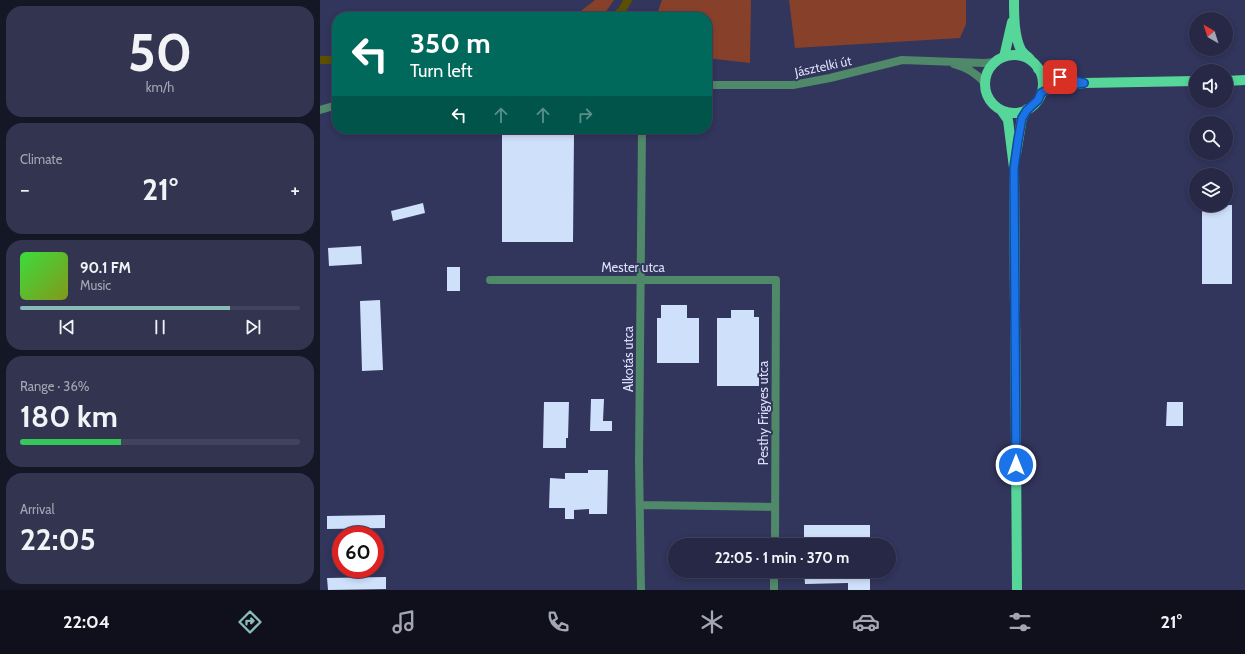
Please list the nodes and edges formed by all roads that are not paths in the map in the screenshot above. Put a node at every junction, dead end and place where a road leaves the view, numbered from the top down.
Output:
1 (1014, 0) edge
2 (1014, 16) junction
3 (1004, 57) junction
4 (942, 61) junction
5 (995, 62) junction
6 (1036, 66) junction
7 (1245, 80) edge
8 (1189, 81) edge
9 (1233, 81) edge
10 (985, 83) junction
11 (1084, 83) junction
12 (712, 85) edge
13 (1041, 93) junction
14 (332, 106) edge
15 (320, 110) edge
16 (1001, 110) junction
17 (1027, 110) junction
18 (642, 134) edge
19 (1014, 168) junction
20 (641, 279) junction
21 (490, 280) dead end
22 (776, 280) joint
23 (640, 506) junction
24 (775, 507) junction
25 (774, 538) edge
26 (774, 578) edge
27 (641, 590) edge
28 (774, 590) edge
29 (1017, 590) edge

1 - 2 main road
2 - 3 main road
2 - 6 main road
3 - 5 main road
3 - 6 main road
4 - 5 street, Jásztelki út
4 - 10 street, Jásztelki út
4 - 12 street, Jásztelki út
5 - 10 main road
6 - 11 main road
6 - 13 main road
7 - 9 main road
8 - 11 main road
10 - 16 main road
11 - 13 main road
13 - 17 main road
14 - 15 street
16 - 17 main road
16 - 19 main road
17 - 19 main road
18 - 20 street, Alkotás utca
19 - 29 main road
20 - 21 street, Mester utca
20 - 22 street, Mester utca
20 - 23 street, Alkotás utca
22 - 24 street, Pesthy Frigyes utca
23 - 24 street
23 - 27 street, Alkotás utca
24 - 25 street, Pesthy Frigyes utca
26 - 28 street

